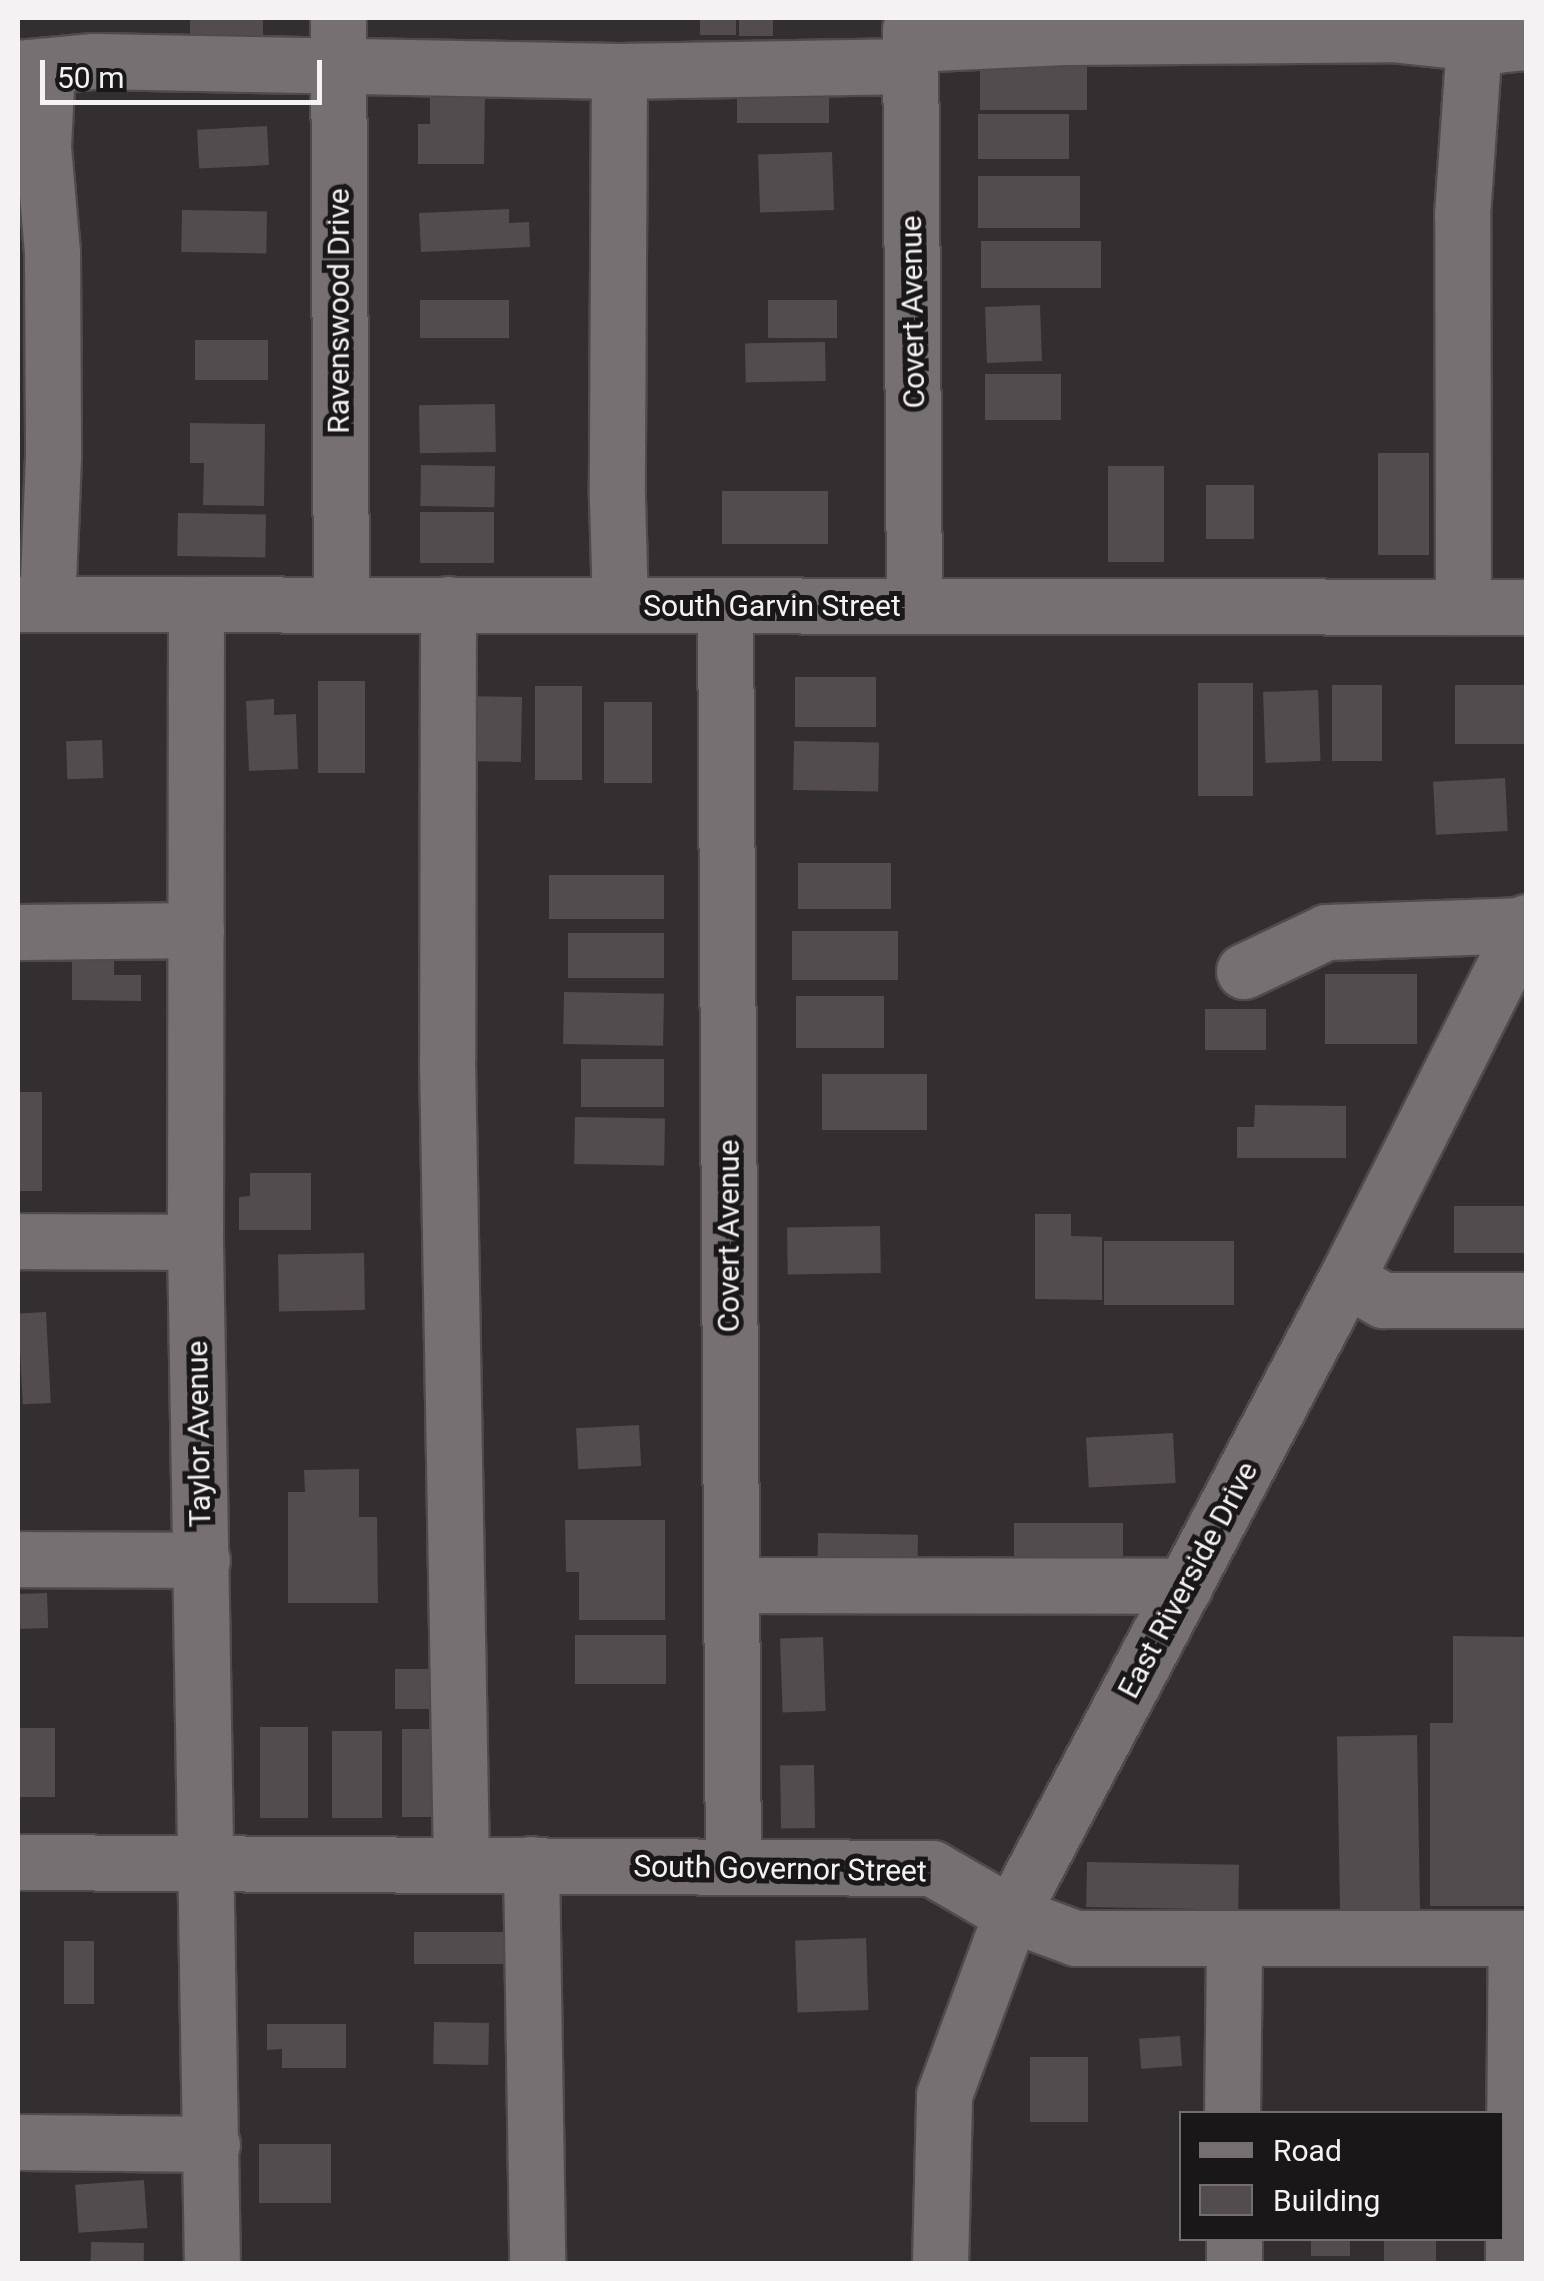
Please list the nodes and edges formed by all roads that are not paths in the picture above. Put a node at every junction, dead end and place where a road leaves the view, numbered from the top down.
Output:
1 (338, 42) edge
2 (910, 42) edge
3 (1500, 42) edge
4 (32, 68) edge
5 (619, 70) junction
6 (32, 604) edge
7 (196, 604) junction
8 (341, 604) junction
9 (448, 604) junction
10 (620, 605) junction
11 (725, 606) junction
12 (914, 606) junction
13 (1464, 607) junction
14 (1526, 607) edge
15 (1526, 923) edge
16 (196, 930) junction
17 (18, 932) edge
18 (1244, 971) dead end
19 (18, 1241) edge
20 (195, 1242) junction
21 (1346, 1279) junction
22 (1526, 1300) edge
23 (18, 1559) edge
24 (202, 1560) junction
25 (731, 1585) junction
26 (1185, 1586) junction
27 (18, 1862) edge
28 (209, 1862) junction
29 (461, 1864) junction
30 (531, 1864) junction
31 (733, 1866) junction
32 (1011, 1914) junction
33 (1234, 1938) junction
34 (1521, 1938) edge
35 (1232, 2111) edge
36 (18, 2142) edge
37 (212, 2144) junction
38 (212, 2264) edge
39 (537, 2264) edge
40 (940, 2264) edge
41 (1512, 2264) edge

1 - 4 street
1 - 5 street
1 - 8 street, Ravenswood Drive
2 - 3 street
2 - 5 street
2 - 12 street, Covert Avenue
3 - 13 street
4 - 6 street
5 - 10 street
6 - 7 street, South Garvin Street
7 - 8 street, South Garvin Street
7 - 16 street, Taylor Avenue
8 - 9 street, South Garvin Street
9 - 10 street, South Garvin Street
9 - 29 street
10 - 11 street, South Garvin Street
11 - 12 street, South Garvin Street
11 - 25 street, Covert Avenue
12 - 13 street, South Garvin Street
13 - 14 street, South Garvin Street
15 - 18 street
15 - 21 street, East Riverside Drive
16 - 17 street
16 - 20 street, Taylor Avenue
19 - 20 street
20 - 24 street, Taylor Avenue
21 - 22 street
21 - 26 street, East Riverside Drive
23 - 24 street
24 - 28 street, Taylor Avenue
25 - 26 street
25 - 31 street, Covert Avenue
26 - 32 street, East Riverside Drive
27 - 28 street, South Governor Street
28 - 29 street, South Governor Street
28 - 37 street, Taylor Avenue
29 - 30 street, South Governor Street
30 - 31 street, South Governor Street
30 - 39 street
31 - 32 street, South Governor Street
32 - 33 street, South Governor Street
32 - 40 street, East Riverside Drive
33 - 34 street, South Governor Street
33 - 35 street
34 - 41 street
36 - 37 street
37 - 38 street, Taylor Avenue

